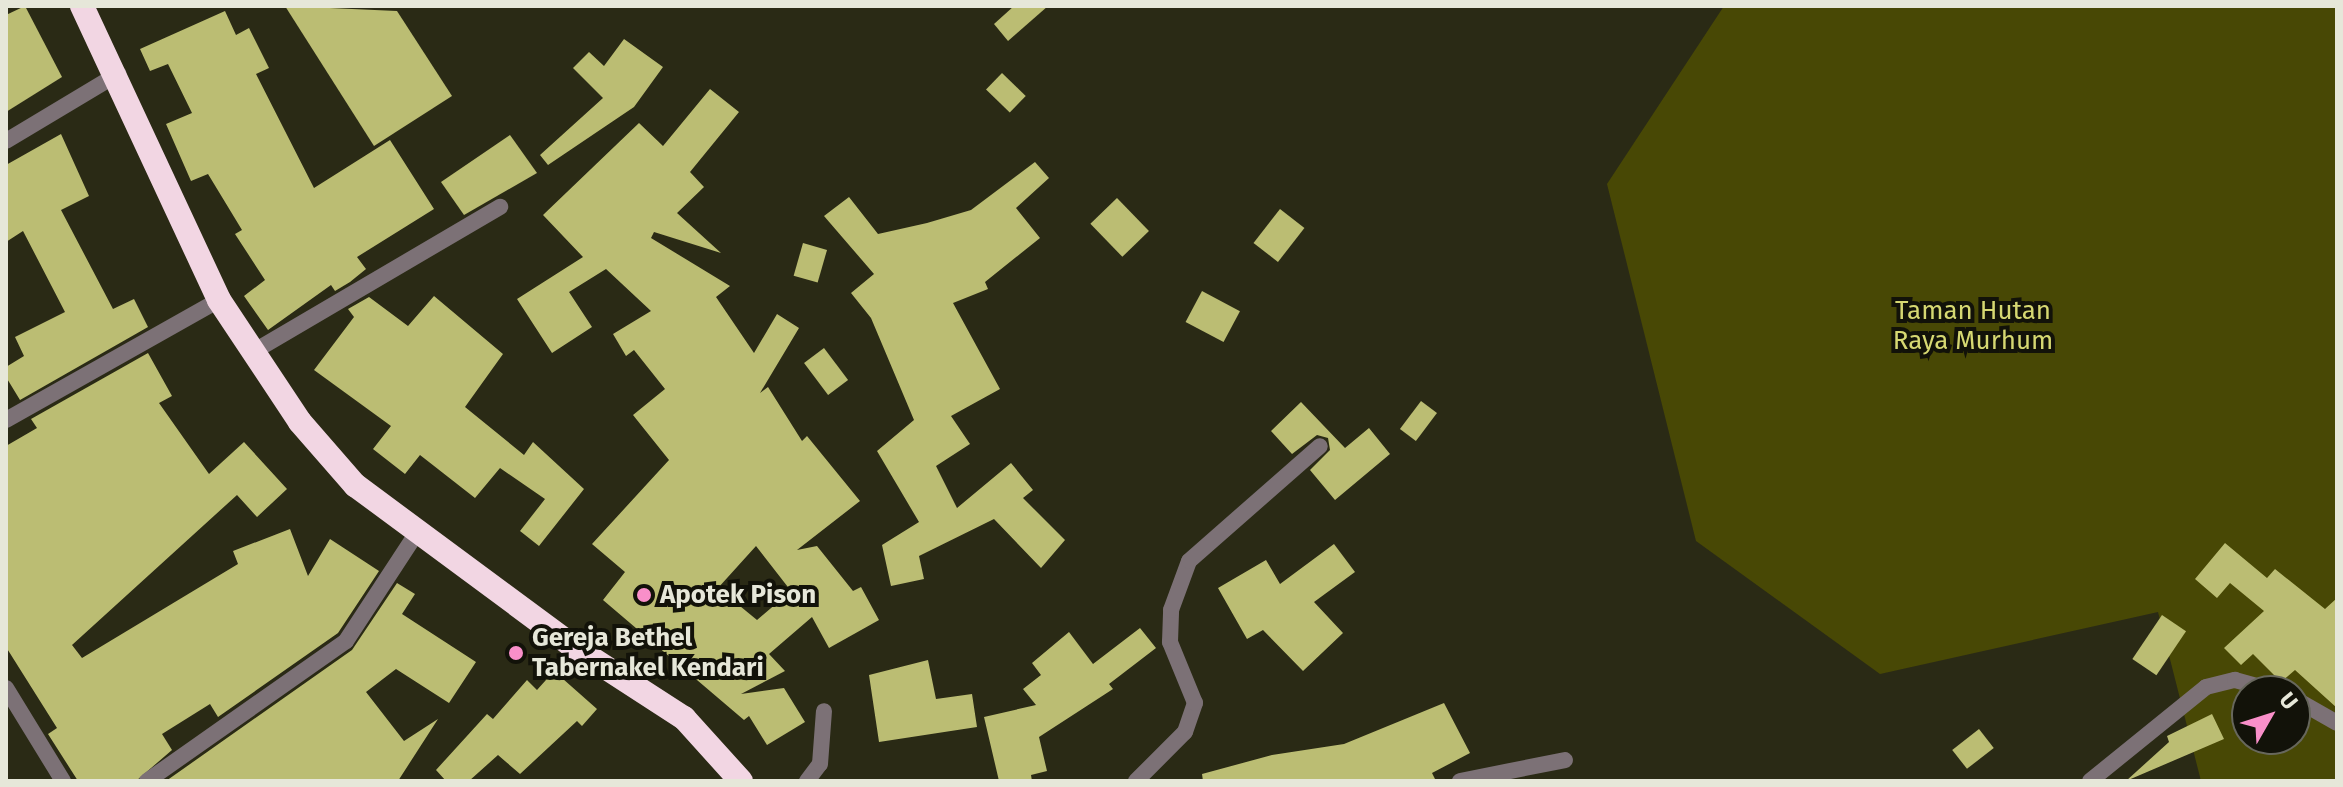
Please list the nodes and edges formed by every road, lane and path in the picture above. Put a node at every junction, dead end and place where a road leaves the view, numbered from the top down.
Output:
1 (82, 6) edge
2 (118, 74) junction
3 (6, 141) edge
4 (500, 207) dead end
5 (219, 300) junction
6 (251, 353) junction
7 (6, 420) edge
8 (1320, 446) dead end
9 (416, 534) junction
10 (2231, 681) edge
11 (6, 688) edge
12 (2311, 708) edge
13 (824, 711) dead end
14 (2337, 723) edge
15 (1565, 760) dead end
16 (63, 781) edge
17 (147, 781) edge
18 (741, 781) edge
19 (807, 781) edge
20 (1136, 781) edge
21 (1460, 781) edge
22 (2090, 781) edge

1 - 2 highway
2 - 3 street
2 - 5 highway
4 - 6 street
5 - 6 highway
5 - 7 street
6 - 9 highway
8 - 20 street
9 - 17 street
9 - 18 highway
10 - 22 street
11 - 16 street
12 - 14 street
13 - 19 street
15 - 21 street

